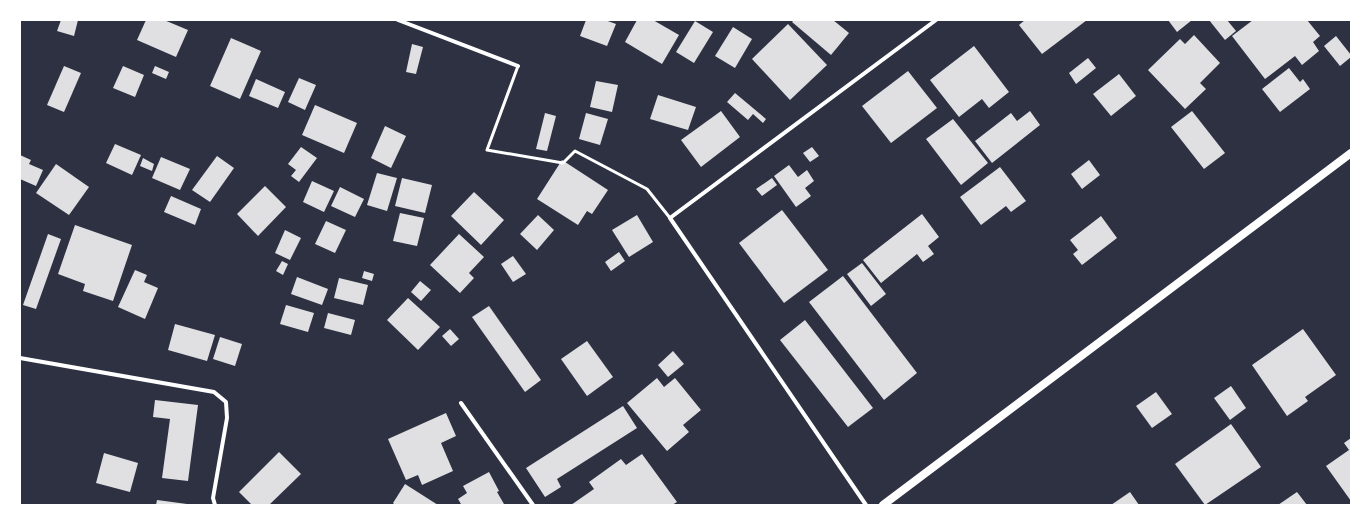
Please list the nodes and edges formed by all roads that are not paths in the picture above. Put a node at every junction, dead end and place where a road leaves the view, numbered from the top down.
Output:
1 (398, 20) edge
2 (936, 20) edge
3 (518, 66) joint
4 (1351, 153) edge
5 (670, 218) junction
6 (20, 358) edge
7 (461, 402) dead end
8 (215, 505) edge
9 (533, 505) edge
10 (866, 505) edge
11 (883, 505) edge

1 - 3 street
2 - 5 street
3 - 5 lane
4 - 11 main road
5 - 10 street
6 - 8 street
7 - 9 street

